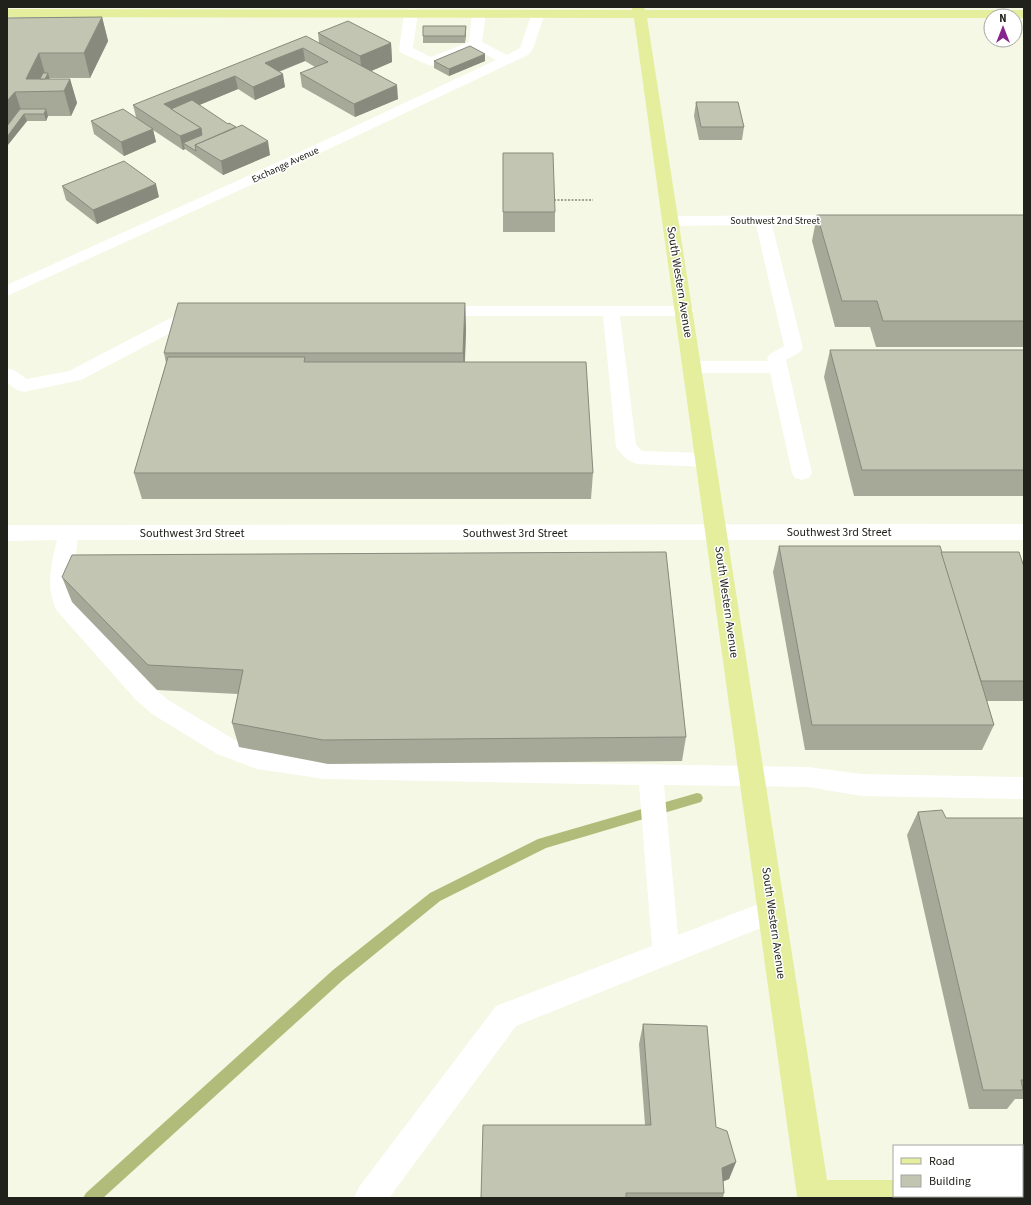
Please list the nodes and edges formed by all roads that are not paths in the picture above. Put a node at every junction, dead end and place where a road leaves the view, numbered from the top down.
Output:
1 (304, 10) edge
2 (362, 10) edge
3 (639, 10) edge
4 (7, 13) edge
5 (412, 13) junction
6 (479, 13) junction
7 (538, 13) junction
8 (1024, 14) edge
9 (409, 33) junction
10 (423, 33) edge
11 (473, 37) junction
12 (502, 57) junction
13 (484, 60) edge
14 (431, 62) junction
15 (446, 81) junction
16 (763, 220) junction
17 (858, 220) edge
18 (671, 221) junction
19 (7, 291) edge
20 (611, 310) junction
21 (416, 311) edge
22 (684, 311) junction
23 (214, 314) edge
24 (693, 367) junction
25 (778, 367) junction
26 (7, 374) edge
27 (706, 460) junction
28 (802, 473) dead end
29 (716, 532) junction
30 (1024, 532) edge
31 (7, 534) edge
32 (69, 534) junction
33 (651, 775) junction
34 (753, 776) junction
35 (1024, 788) edge
36 (772, 911) junction
37 (666, 953) junction
38 (893, 1196) edge
39 (813, 1197) edge
40 (370, 1198) edge

1 - 2 main road
1 - 4 main road
2 - 5 main road
3 - 7 main road
3 - 8 main road
3 - 18 main road, South Western Avenue
5 - 6 main road
5 - 9 street
6 - 7 main road
6 - 11 street
7 - 12 street, Exchange Avenue
9 - 10 street
9 - 14 street
11 - 12 street
11 - 14 street
12 - 13 street
12 - 15 street, Exchange Avenue
14 - 15 street
15 - 19 street, Exchange Avenue
16 - 17 street, Southwest 2nd Street
16 - 18 street, Southwest 2nd Street
16 - 25 street
18 - 22 main road, South Western Avenue
20 - 21 street
20 - 22 street
20 - 27 street
22 - 24 main road, South Western Avenue
23 - 26 street
24 - 25 street
24 - 27 main road, South Western Avenue
25 - 28 street
27 - 29 main road, South Western Avenue
29 - 30 street, Southwest 3rd Street
29 - 32 street, Southwest 3rd Street
29 - 34 main road, South Western Avenue
31 - 32 street, Southwest 3rd Street
32 - 33 street
33 - 34 street
33 - 37 street
34 - 35 street
34 - 36 main road, South Western Avenue
36 - 37 street
36 - 39 main road, South Western Avenue
37 - 40 street
38 - 39 main road

